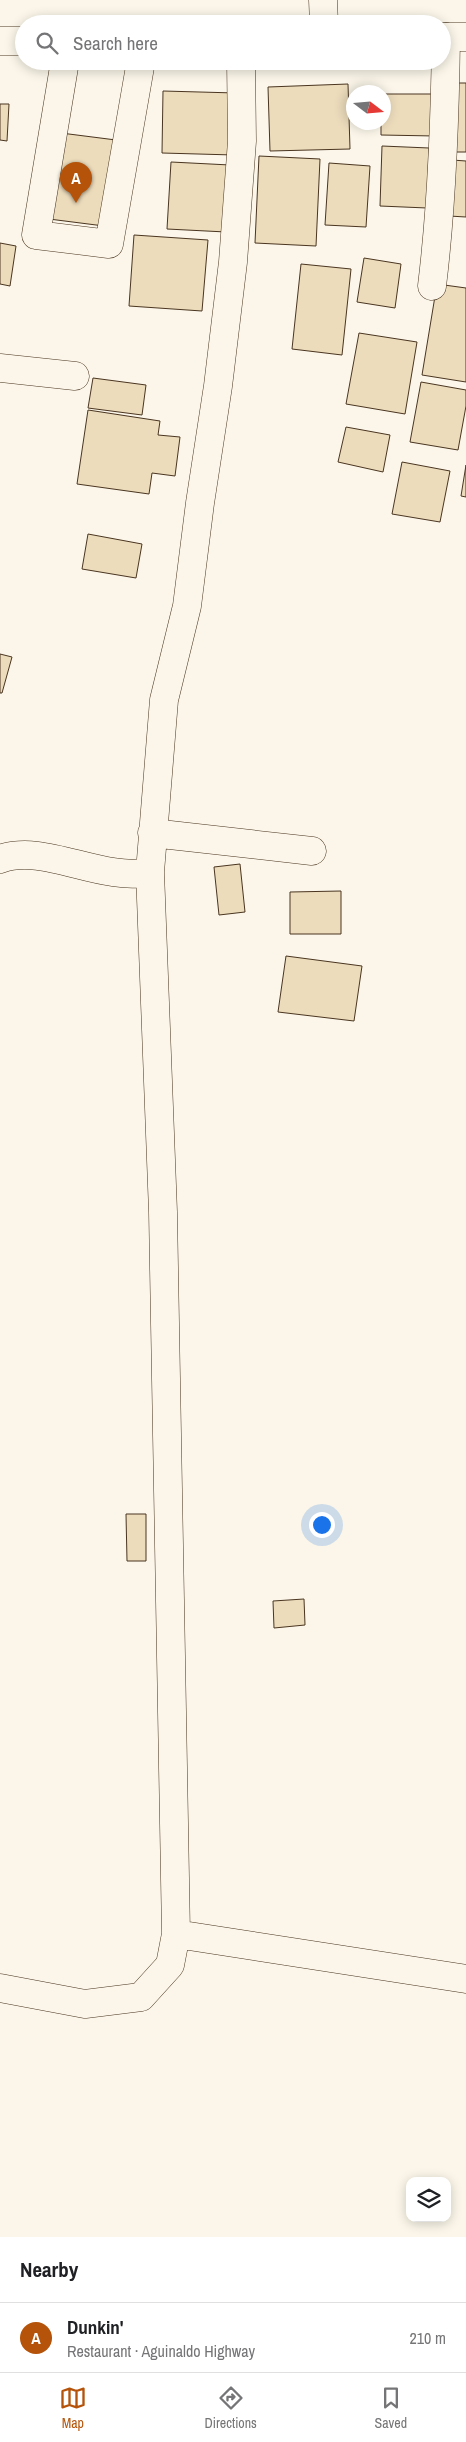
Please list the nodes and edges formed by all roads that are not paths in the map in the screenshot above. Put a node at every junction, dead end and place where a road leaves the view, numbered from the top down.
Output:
1 (323, 0) edge
2 (324, 15) edge
3 (452, 37) edge
4 (0, 41) edge
5 (15, 41) edge
6 (451, 51) edge
7 (64, 70) edge
8 (138, 70) edge
9 (241, 70) edge
10 (450, 70) edge
11 (432, 286) dead end
12 (0, 368) edge
13 (75, 376) dead end
14 (152, 833) junction
15 (312, 851) dead end
16 (0, 859) edge
17 (150, 872) junction
18 (176, 1934) junction
19 (466, 1979) edge
20 (0, 1988) edge

1 - 2 street
3 - 6 street
4 - 5 street
7 - 8 street
9 - 14 street
10 - 11 street
12 - 13 street
14 - 15 street
14 - 17 street
16 - 17 street
17 - 18 street
18 - 19 street
18 - 20 street

